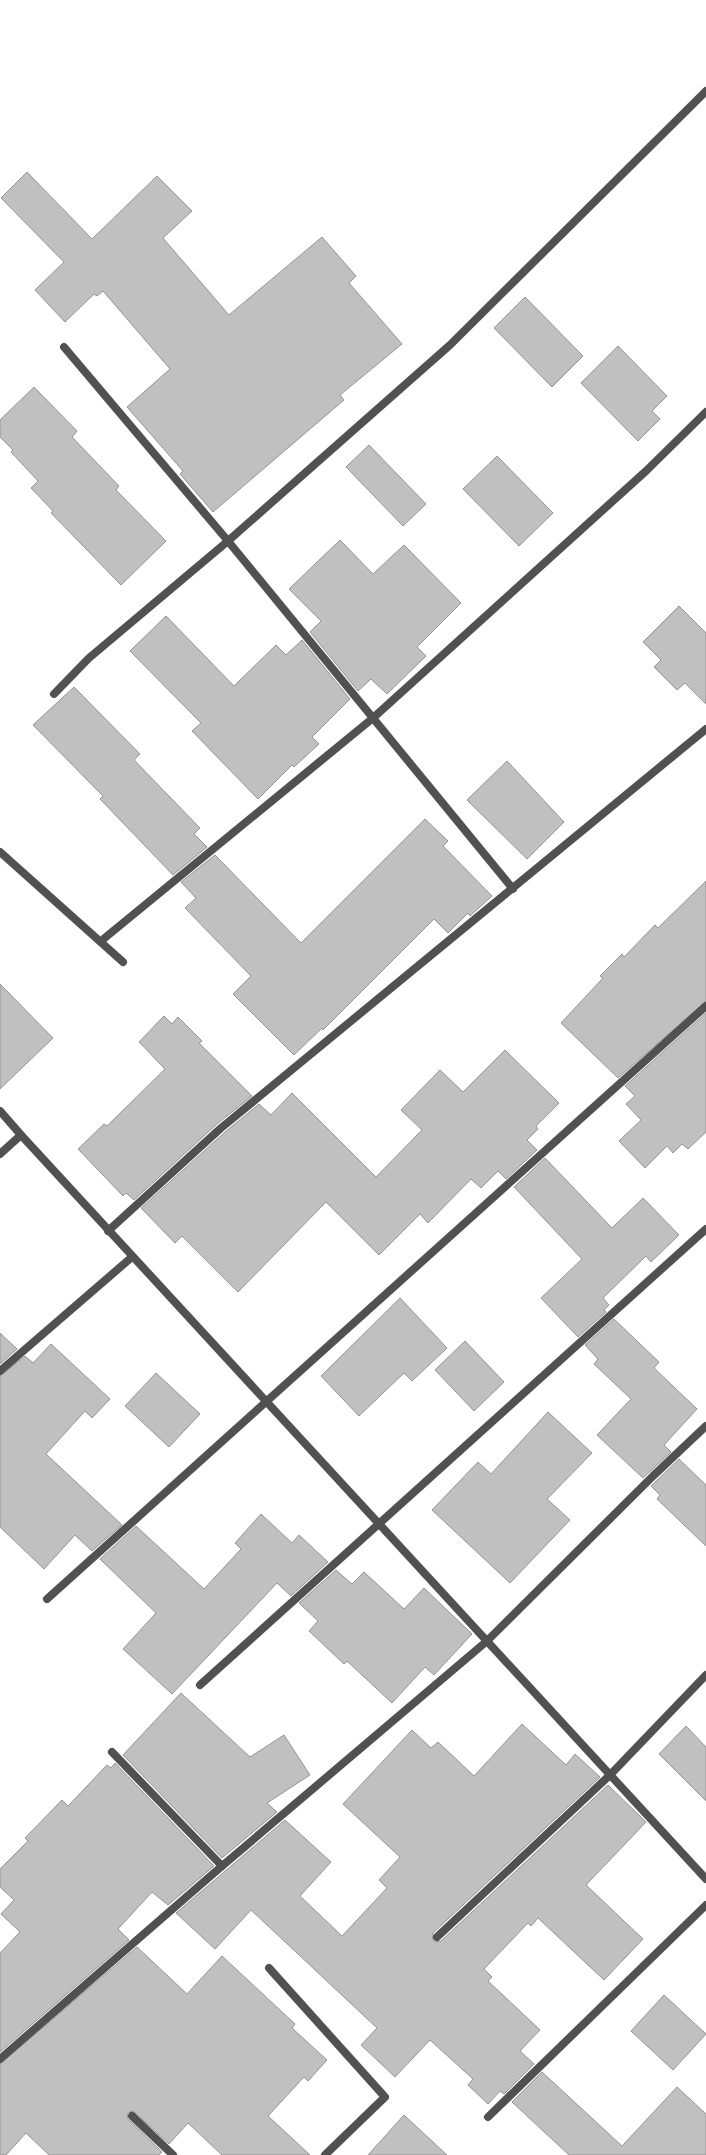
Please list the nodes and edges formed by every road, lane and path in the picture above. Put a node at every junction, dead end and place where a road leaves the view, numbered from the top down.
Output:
1 (706, 91) edge
2 (64, 347) dead end
3 (706, 412) edge
4 (228, 541) junction
5 (54, 694) dead end
6 (373, 718) junction
7 (706, 729) edge
8 (0, 852) edge
9 (513, 889) junction
10 (100, 941) junction
11 (123, 962) dead end
12 (706, 1006) edge
13 (0, 1111) edge
14 (21, 1135) junction
15 (0, 1154) edge
16 (706, 1229) edge
17 (108, 1231) junction
18 (132, 1257) junction
19 (0, 1371) edge
20 (267, 1402) junction
21 (706, 1426) edge
22 (378, 1524) junction
23 (47, 1599) dead end
24 (487, 1641) junction
25 (706, 1675) edge
26 (200, 1686) dead end
27 (112, 1752) dead end
28 (610, 1775) junction
29 (222, 1866) junction
30 (706, 1879) edge
31 (706, 1905) edge
32 (437, 1936) dead end
33 (269, 1968) dead end
34 (0, 2059) edge
35 (132, 2116) dead end
36 (488, 2117) dead end
37 (172, 2155) edge
38 (325, 2155) edge

1 - 4 street
2 - 4 street
3 - 6 street
4 - 5 street
4 - 6 street
6 - 9 street
6 - 10 street
7 - 9 street
8 - 10 street
9 - 17 street
10 - 11 street
12 - 20 street
13 - 14 street
14 - 15 street
14 - 17 street
16 - 22 street
17 - 18 street
18 - 19 street
18 - 20 street
20 - 22 street
20 - 23 street
21 - 24 street
22 - 24 street
22 - 26 street
24 - 28 street
24 - 29 street
25 - 28 street
27 - 29 street
28 - 30 street
28 - 32 street
29 - 34 street
31 - 36 street
33 - 38 street
35 - 37 street

